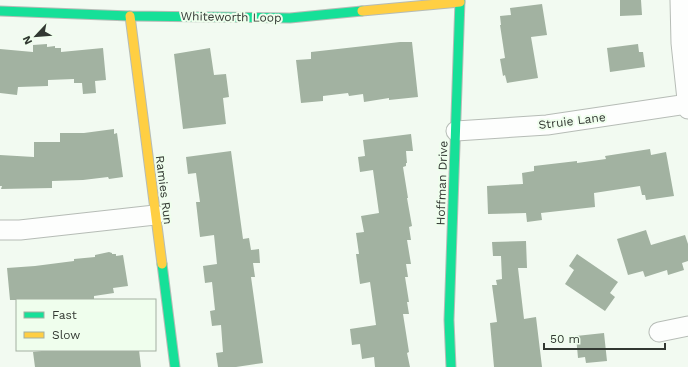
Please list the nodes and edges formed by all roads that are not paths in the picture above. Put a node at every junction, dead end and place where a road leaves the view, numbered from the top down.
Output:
1 (680, 0) edge
2 (460, 1) edge
3 (0, 10) edge
4 (130, 16) junction
5 (688, 106) edge
6 (456, 131) junction
7 (155, 214) junction
8 (0, 230) edge
9 (688, 326) edge
10 (659, 332) dead end
11 (175, 367) edge
12 (451, 367) edge

1 - 5 street
2 - 4 street, Whiteworth Loop
2 - 6 street, Hoffman Drive
3 - 4 street, Whiteworth Loop
4 - 7 street, Ramies Run
5 - 6 street, Struie Lane
6 - 12 street, Hoffman Drive
7 - 8 street
7 - 11 street, Ramies Run
9 - 10 street

